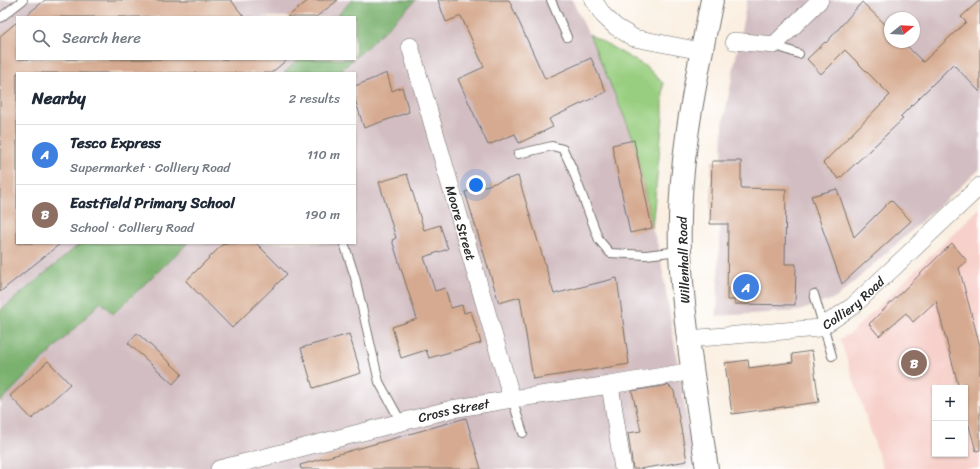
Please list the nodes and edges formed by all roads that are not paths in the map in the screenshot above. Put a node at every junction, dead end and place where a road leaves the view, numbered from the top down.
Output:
1 (22, 0) edge
2 (551, 0) edge
3 (594, 0) edge
4 (712, 0) edge
5 (820, 0) edge
6 (0, 18) edge
7 (567, 37) dead end
8 (734, 41) dead end
9 (774, 45) junction
10 (410, 46) dead end
11 (701, 51) junction
12 (799, 54) dead end
13 (518, 154) dead end
14 (980, 186) edge
15 (344, 244) edge
16 (680, 251) junction
17 (814, 294) dead end
18 (823, 326) junction
19 (688, 338) junction
20 (832, 356) dead end
21 (693, 372) junction
22 (610, 385) junction
23 (512, 398) junction
24 (402, 422) junction
25 (523, 433) dead end
26 (219, 469) edge
27 (622, 469) edge
28 (707, 469) edge

1 - 6 lane
2 - 7 lane
3 - 11 street
4 - 11 highway, Willenhall Road
5 - 9 street
8 - 9 street
9 - 12 lane
10 - 23 street, Moore Street
11 - 16 highway, Willenhall Road
13 - 16 lane
14 - 18 street, Colliery Road
15 - 24 lane
16 - 19 highway, Willenhall Road
17 - 18 lane
18 - 19 street, Colliery Road
18 - 20 lane
19 - 21 highway, Willenhall Road
21 - 22 street, Cross Street
21 - 28 highway, Willenhall Road
22 - 23 street, Cross Street
22 - 27 street
23 - 24 street, Cross Street
23 - 25 lane
24 - 26 street, Cross Street

